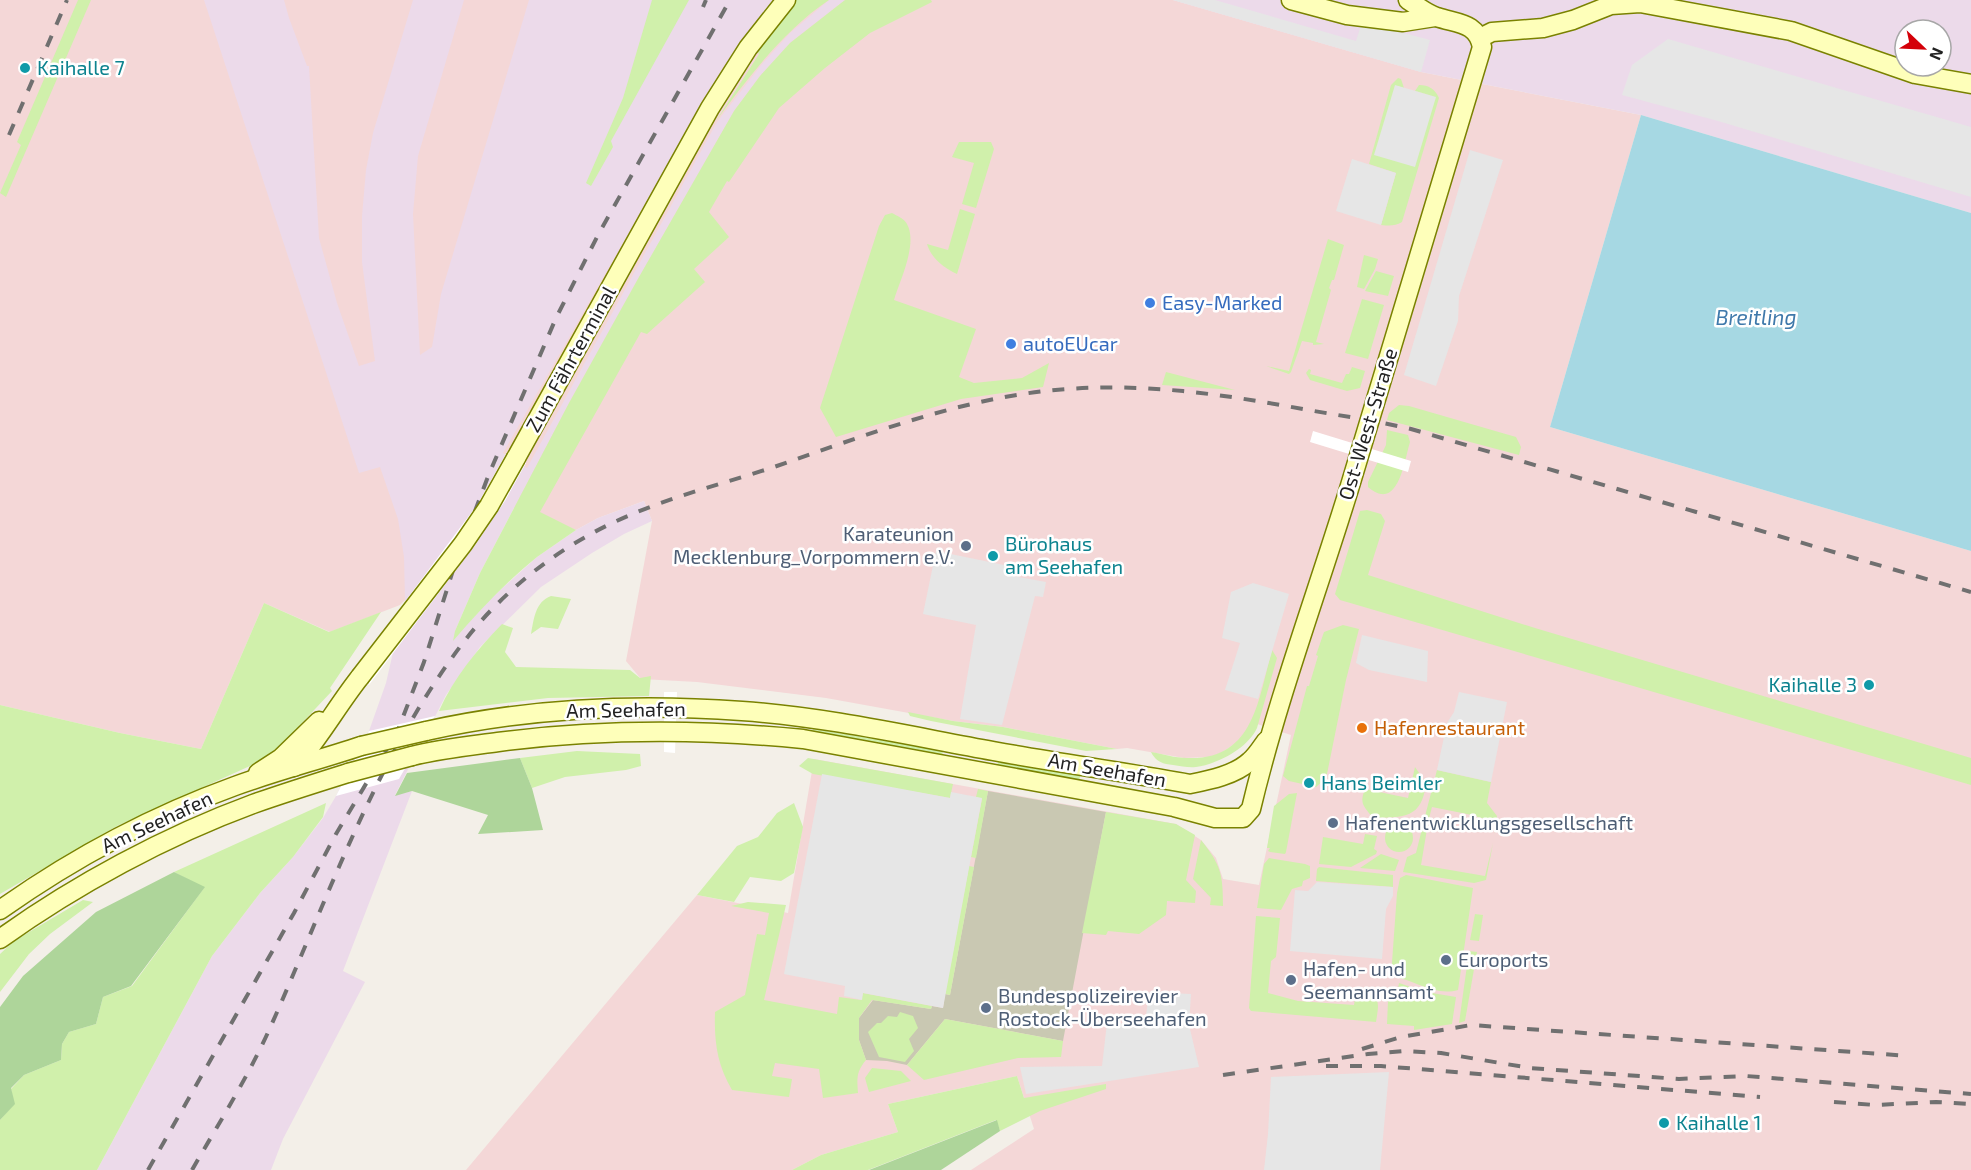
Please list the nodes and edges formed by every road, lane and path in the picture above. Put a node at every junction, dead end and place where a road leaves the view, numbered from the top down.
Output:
1 (786, 0) edge
2 (1291, 0) edge
3 (1408, 0) edge
4 (1435, 17) junction
5 (1480, 38) junction
6 (1971, 84) edge
7 (337, 706) junction
8 (1269, 736) junction
9 (292, 768) junction
10 (236, 786) junction
11 (252, 804) junction
12 (1251, 809) joint
13 (0, 910) edge
14 (0, 939) edge

1 - 7 street, Zum Fährterminal, bridge
2 - 4 street
3 - 4 street
4 - 5 street
5 - 6 street
5 - 8 street, Ost-West-Straße
7 - 9 street, Zum Fährterminal
7 - 10 street, Zum Fährterminal
8 - 9 street, Am Seehafen, bridge
8 - 12 street, Ost-West-Straße
9 - 10 street, Am Seehafen
9 - 11 street, Zum Fährterminal
10 - 13 street, Am Seehafen
11 - 12 street, Am Seehafen, bridge
11 - 14 street, Am Seehafen

